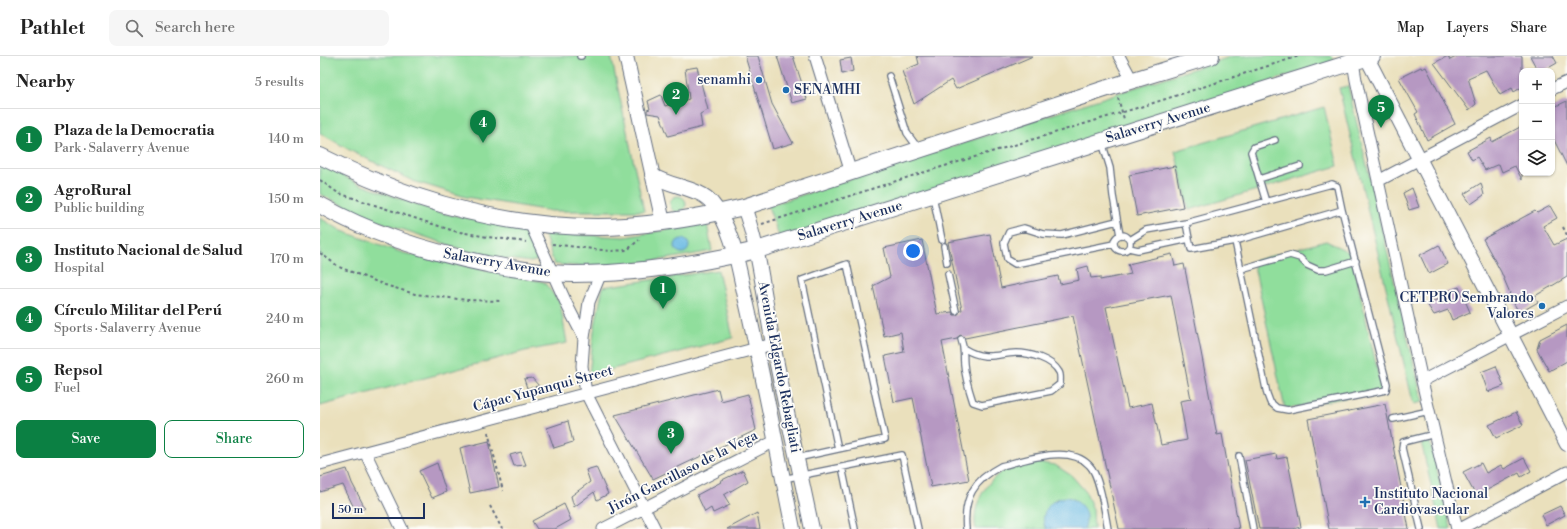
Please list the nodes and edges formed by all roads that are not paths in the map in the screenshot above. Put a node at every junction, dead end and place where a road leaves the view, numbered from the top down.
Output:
1 (626, 56) edge
2 (815, 56) edge
3 (1119, 56) edge
4 (1211, 56) edge
5 (1362, 58) edge
6 (889, 76) dead end
7 (1132, 80) junction
8 (1567, 82) edge
9 (1555, 88) edge
10 (1519, 107) edge
11 (1102, 140) junction
12 (1275, 140) dead end
13 (920, 150) junction
14 (320, 156) edge
15 (1419, 159) junction
16 (1300, 166) dead end
17 (851, 173) junction
18 (652, 175) junction
19 (1259, 179) junction
20 (1378, 181) junction
21 (933, 195) junction
22 (1266, 202) junction
23 (320, 205) edge
24 (744, 206) junction
25 (1342, 210) junction
26 (720, 212) junction
27 (1117, 221) junction
28 (663, 222) junction
29 (530, 223) junction
30 (1186, 223) junction
31 (1120, 235) junction
32 (1189, 239) junction
33 (1130, 240) junction
34 (1235, 241) junction
35 (1114, 244) junction
36 (1129, 248) junction
37 (757, 250) junction
38 (735, 255) junction
39 (1356, 261) junction
40 (946, 263) dead end
41 (1241, 269) junction
42 (553, 274) junction
43 (602, 274) junction
44 (948, 274) dead end
45 (1567, 306) edge
46 (956, 311) dead end
47 (1510, 335) junction
48 (584, 338) junction
49 (961, 339) dead end
50 (773, 344) junction
51 (757, 348) junction
52 (965, 349) junction
53 (1422, 381) junction
54 (586, 394) junction
55 (1429, 411) junction
56 (1393, 419) dead end
57 (1435, 434) junction
58 (776, 441) junction
59 (1567, 444) edge
60 (838, 449) junction
61 (365, 452) junction
62 (1239, 456) dead end
63 (796, 458) junction
64 (320, 464) edge
65 (842, 467) junction
66 (1567, 472) edge
67 (801, 475) junction
68 (783, 479) junction
69 (644, 508) junction
70 (402, 529) edge
71 (603, 529) edge
72 (655, 529) edge
73 (793, 529) edge
74 (812, 529) edge
75 (855, 529) edge
76 (918, 529) edge
77 (966, 529) edge
78 (1108, 529) edge
79 (1253, 529) edge
80 (1421, 529) edge
81 (1458, 529) edge

1 - 18 street
2 - 17 street
3 - 7 street
4 - 7 main road
5 - 11 main road, Salaverry Avenue
5 - 15 street
5 - 20 street
6 - 13 lane
7 - 13 main road
8 - 9 street
10 - 15 street
11 - 21 main road, Salaverry Avenue
11 - 27 lane
12 - 19 lane
13 - 17 main road
14 - 29 main road
15 - 20 street
15 - 47 street
16 - 19 lane
17 - 24 main road
18 - 26 street
18 - 28 street
19 - 22 lane
20 - 53 street
21 - 37 main road, Salaverry Avenue
21 - 40 lane
22 - 25 lane
22 - 30 lane
23 - 42 main road, Salaverry Avenue
24 - 26 main road
24 - 37 street, Avenida Edgardo Rebagliati
25 - 34 lane
25 - 39 lane
26 - 28 main road
26 - 38 street, Avenida Edgardo Rebagliati
27 - 31 lane
27 - 35 lane
28 - 29 main road
29 - 42 street
30 - 32 lane
30 - 33 lane
31 - 33 lane
31 - 35 lane
32 - 34 lane
32 - 36 lane
33 - 36 lane
34 - 41 lane
35 - 36 lane
37 - 38 main road, Salaverry Avenue
37 - 50 street, Avenida Edgardo Rebagliati
38 - 43 main road, Salaverry Avenue
38 - 51 street, Avenida Edgardo Rebagliati
39 - 41 lane
39 - 41 lane
42 - 43 main road, Salaverry Avenue
42 - 48 street
43 - 48 street
44 - 46 lane
45 - 47 street
47 - 53 street
47 - 59 street
48 - 54 street
49 - 52 lane
50 - 51 street, Cápac Yupanqui Street
50 - 63 street, Avenida Edgardo Rebagliati
51 - 54 street, Cápac Yupanqui Street
51 - 58 street, Avenida Edgardo Rebagliati
52 - 52 lane
53 - 55 street
54 - 61 street, Cápac Yupanqui Street
54 - 69 street
55 - 56 lane
55 - 57 street
57 - 80 lane
57 - 81 street
58 - 68 street, Avenida Edgardo Rebagliati
58 - 69 street, Jirón Garcillaso de la Vega
60 - 60 lane
60 - 63 lane
61 - 64 street, Cápac Yupanqui Street
61 - 70 street
62 - 79 lane
63 - 67 street, Avenida Edgardo Rebagliati
65 - 67 lane
65 - 75 lane
65 - 76 lane
66 - 81 street
67 - 68 lane
67 - 74 street, Avenida Edgardo Rebagliati
68 - 73 street, Avenida Edgardo Rebagliati
69 - 71 street, Jirón Garcillaso de la Vega
69 - 72 street
77 - 78 lane

